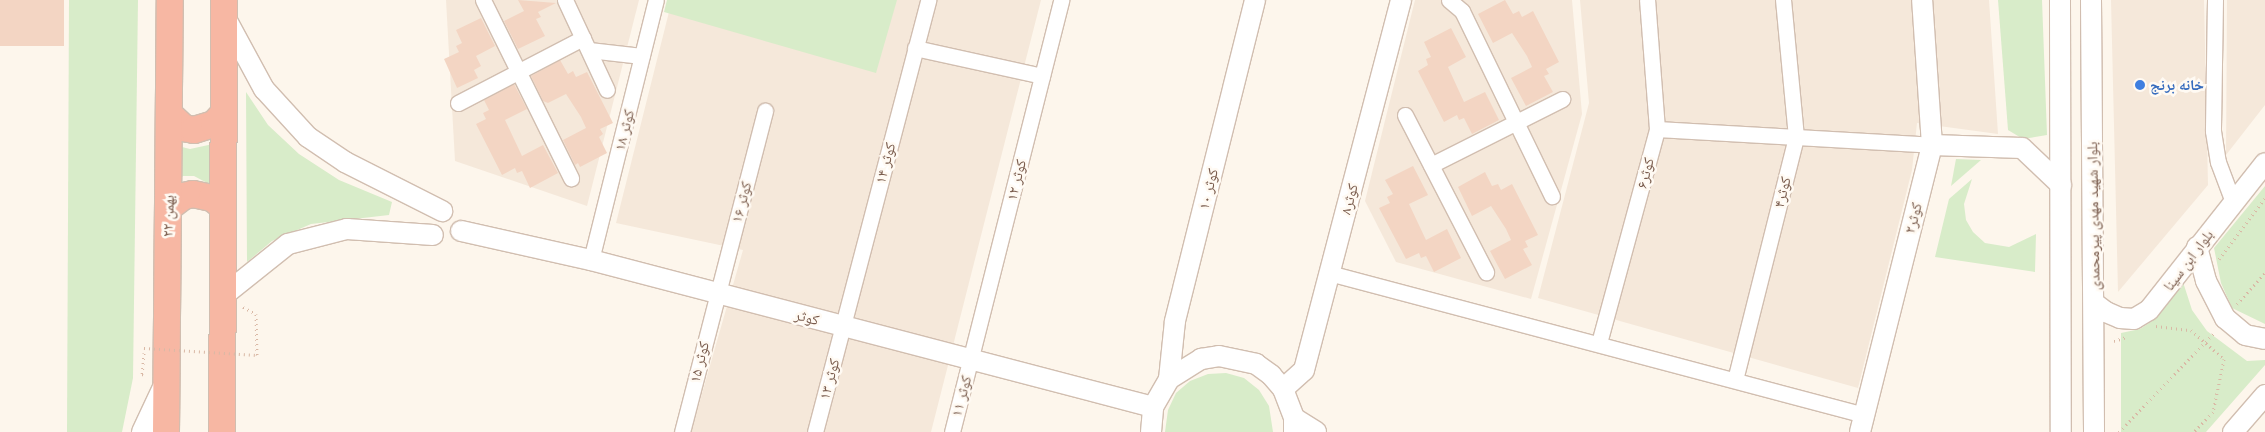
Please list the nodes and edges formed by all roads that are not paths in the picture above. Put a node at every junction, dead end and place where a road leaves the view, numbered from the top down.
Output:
1 (170, 0) edge
2 (483, 0) edge
3 (565, 0) edge
4 (656, 0) edge
5 (928, 0) edge
6 (1061, 0) edge
7 (1255, 0) edge
8 (1401, 0) edge
9 (1449, 0) edge
10 (1647, 0) edge
11 (1783, 0) edge
12 (1922, 0) edge
13 (2060, 0) edge
14 (2091, 0) edge
15 (2215, 0) edge
16 (224, 8) edge
17 (586, 44) junction
18 (915, 48) junction
19 (642, 56) junction
20 (517, 72) junction
21 (1042, 76) junction
22 (607, 90) dead end
23 (1562, 99) dead end
24 (458, 103) dead end
25 (765, 111) dead end
26 (224, 113) junction
27 (169, 114) junction
28 (1405, 115) dead end
29 (1516, 123) junction
30 (1657, 129) junction
31 (1796, 137) junction
32 (1932, 145) junction
33 (2265, 163) edge
34 (1431, 165) junction
35 (571, 178) dead end
36 (2061, 185) junction
37 (1552, 196) dead end
38 (2234, 202) junction
39 (223, 207) junction
40 (168, 208) junction
41 (442, 211) junction
42 (461, 232) junction
43 (433, 235) junction
44 (2197, 247) junction
45 (591, 260) junction
46 (1486, 272) dead end
47 (1329, 273) junction
48 (716, 293) junction
49 (223, 296) junction
50 (2094, 302) junction
51 (843, 326) junction
52 (2265, 339) edge
53 (1599, 342) junction
54 (970, 359) junction
55 (154, 376) junction
56 (1169, 379) junction
57 (1735, 380) junction
58 (1283, 389) junction
59 (2265, 395) edge
60 (1153, 407) junction
61 (1862, 423) edge
62 (1294, 425) edge
63 (142, 432) edge
64 (166, 432) edge
65 (222, 432) edge
66 (682, 432) edge
67 (815, 432) edge
68 (952, 432) edge
69 (1151, 432) edge
70 (1316, 432) edge
71 (2061, 432) edge
72 (2094, 432) edge
73 (2233, 432) edge

1 - 27 highway, ۲۲ بهمن
2 - 20 street
3 - 17 street
4 - 19 street, کوثر ۱۸
5 - 18 street, کوثر ۱۴
6 - 21 street, کوثر ۱۲
7 - 56 main road, کوثر ۱۰
8 - 47 main road, کوثر۸
9 - 29 street
10 - 30 street, کوثر۶
11 - 31 street, کوثر۴
12 - 32 main road, کوثر۲
13 - 36 main road, بلوار شهید مهدی پیرمحمدی
14 - 50 main road, بلوار شهید مهدی پیرمحمدی
15 - 38 street
16 - 26 highway
16 - 41 main road
17 - 19 street
17 - 20 street
17 - 22 street
18 - 21 street
18 - 51 street, کوثر ۱۴
19 - 45 street, کوثر ۱۸
20 - 24 street
20 - 35 street
21 - 54 street, کوثر ۱۲
23 - 29 street
25 - 48 street, کوثر ۱۶
26 - 27 highway
26 - 39 highway
27 - 40 highway, ۲۲ بهمن
28 - 34 street
29 - 34 street
29 - 37 street
30 - 31 street
30 - 53 street, کوثر۶
31 - 32 street
31 - 57 street, کوثر۴
32 - 36 main road
32 - 61 main road, کوثر۲
33 - 38 main road, بلوار ابن سینا
34 - 46 street
36 - 71 main road, بلوار شهید مهدی پیرمحمدی
38 - 44 main road, بلوار ابن سینا
39 - 40 highway
39 - 49 highway
40 - 55 highway, ۲۲ بهمن
41 - 42 main road
41 - 43 main road
42 - 43 main road
42 - 45 main road, کوثر
43 - 49 main road
44 - 50 main road, بلوار ابن سینا
44 - 52 main road
45 - 48 main road, کوثر
47 - 53 street
47 - 58 main road, کوثر۸
48 - 51 main road, کوثر
48 - 66 street, ۱۵ کوثر
49 - 65 highway
50 - 72 main road, بلوار شهید مهدی پیرمحمدی
51 - 54 main road, کوثر
51 - 67 street, کوثر ۱۳
53 - 57 street
54 - 60 main road, کوثر
54 - 68 street, کوثر ۱۱
55 - 63 main road
55 - 64 highway, ۲۲ بهمن
56 - 58 main road
56 - 60 main road
57 - 61 street
58 - 62 main road
59 - 73 main road
60 - 69 main road
62 - 70 main road

